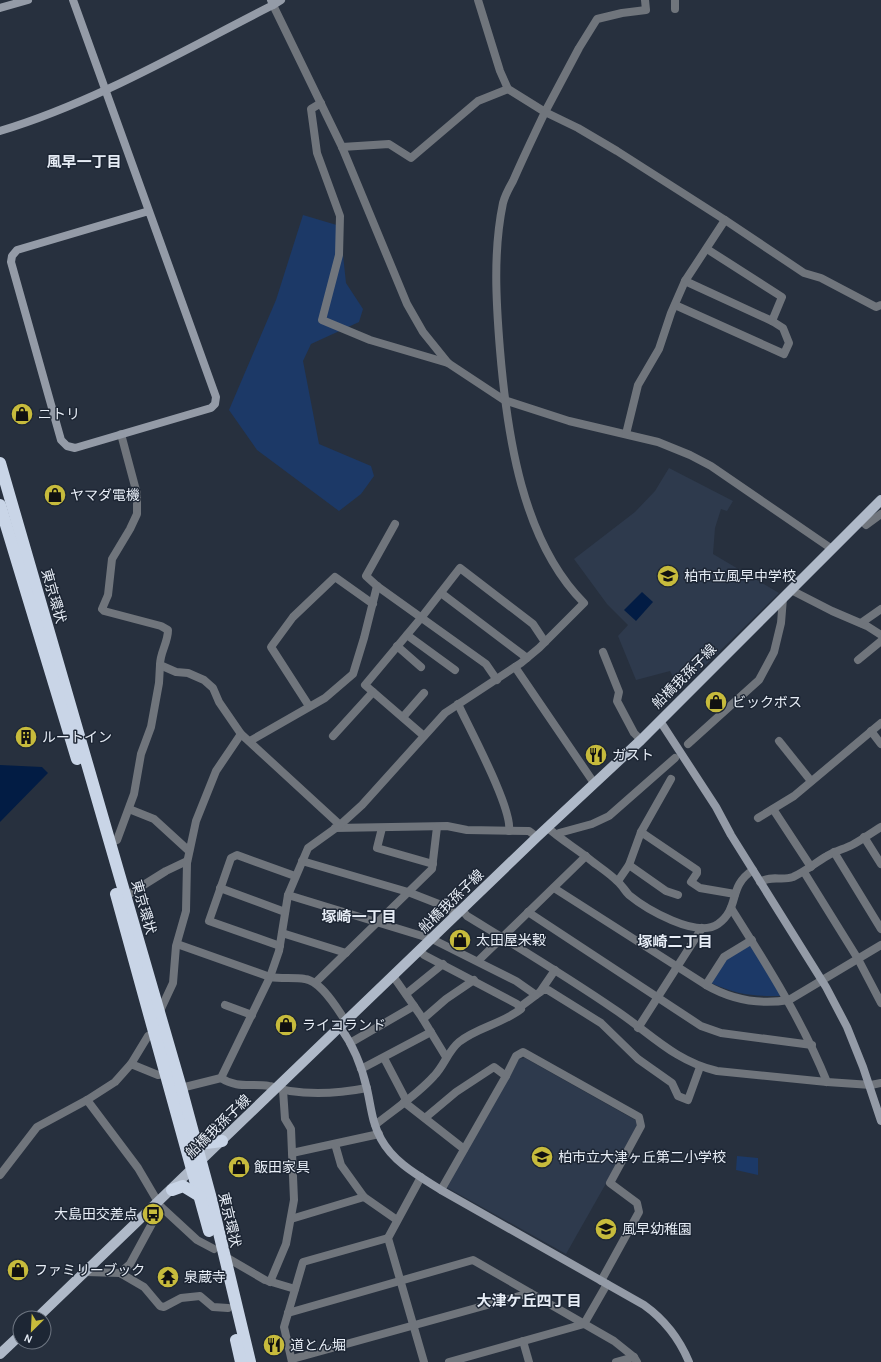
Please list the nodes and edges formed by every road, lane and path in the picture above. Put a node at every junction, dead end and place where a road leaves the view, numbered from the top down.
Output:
1 (28, 0) edge
2 (73, 0) edge
3 (281, 0) edge
4 (478, 0) edge
5 (645, 0) edge
6 (675, 0) edge
7 (272, 2) edge
8 (0, 8) edge
9 (675, 9) dead end
10 (508, 89) junction
11 (106, 90) junction
12 (321, 103) junction
13 (545, 112) junction
14 (0, 131) edge
15 (342, 147) junction
16 (149, 211) junction
17 (725, 220) junction
18 (707, 249) junction
19 (685, 281) junction
20 (675, 305) junction
21 (881, 305) edge
22 (772, 321) junction
23 (448, 363) junction
24 (504, 400) junction
25 (120, 434) junction
26 (626, 434) junction
27 (0, 463) edge
28 (4, 491) edge
29 (881, 500) edge
30 (0, 505) edge
31 (881, 514) edge
32 (861, 520) junction
33 (395, 524) dead end
34 (832, 549) junction
35 (377, 586) junction
36 (791, 590) junction
37 (441, 593) junction
38 (783, 598) junction
39 (373, 604) junction
40 (881, 609) edge
41 (421, 618) junction
42 (861, 623) junction
43 (407, 635) junction
44 (881, 635) edge
45 (881, 641) edge
46 (545, 642) junction
47 (397, 646) junction
48 (603, 652) dead end
49 (527, 658) junction
50 (858, 660) dead end
51 (160, 665) junction
52 (421, 667) dead end
53 (515, 667) junction
54 (455, 670) dead end
55 (497, 680) junction
56 (373, 692) junction
57 (424, 693) dead end
58 (458, 704) junction
59 (309, 706) junction
60 (403, 717) junction
61 (660, 721) junction
62 (881, 723) edge
63 (871, 731) junction
64 (241, 734) junction
65 (333, 736) dead end
66 (424, 736) junction
67 (641, 740) junction
68 (250, 741) junction
69 (779, 741) dead end
70 (688, 744) dead end
71 (881, 744) edge
72 (675, 758) dead end
73 (671, 779) dead end
74 (811, 781) junction
75 (594, 783) junction
76 (129, 809) junction
77 (773, 809) junction
78 (758, 818) dead end
79 (338, 827) junction
80 (437, 827) junction
81 (547, 827) junction
82 (881, 827) edge
83 (382, 828) junction
84 (508, 831) junction
85 (641, 832) junction
86 (557, 835) junction
87 (537, 837) junction
88 (864, 837) junction
89 (109, 842) junction
90 (189, 851) junction
91 (834, 852) junction
92 (586, 856) junction
93 (187, 861) junction
94 (302, 861) junction
95 (433, 864) junction
96 (881, 864) edge
97 (629, 865) junction
98 (753, 870) junction
99 (808, 870) junction
100 (295, 876) junction
101 (618, 881) junction
102 (760, 882) junction
103 (220, 888) junction
104 (554, 888) junction
105 (408, 892) junction
106 (735, 894) junction
107 (288, 895) junction
108 (678, 895) dead end
109 (126, 896) junction
110 (732, 908) junction
111 (285, 912) junction
112 (528, 912) junction
113 (459, 913) junction
114 (378, 922) junction
115 (702, 928) junction
116 (881, 929) edge
117 (282, 933) junction
118 (502, 937) junction
119 (432, 939) junction
120 (752, 940) junction
121 (177, 944) junction
122 (881, 945) edge
123 (280, 946) junction
124 (420, 950) junction
125 (346, 953) junction
126 (858, 959) junction
127 (478, 961) junction
128 (443, 964) junction
129 (677, 967) junction
130 (555, 970) junction
131 (393, 976) junction
132 (270, 977) junction
133 (474, 980) junction
134 (822, 981) junction
135 (315, 983) junction
136 (706, 985) junction
137 (538, 993) junction
138 (406, 994) junction
139 (658, 997) junction
140 (788, 1000) junction
141 (881, 1003) edge
142 (225, 1005) dead end
143 (414, 1006) junction
144 (520, 1007) junction
145 (159, 1013) junction
146 (252, 1015) junction
147 (423, 1019) junction
148 (343, 1025) junction
149 (638, 1028) junction
150 (431, 1032) junction
151 (155, 1033) junction
152 (350, 1043) junction
153 (812, 1045) junction
154 (446, 1057) junction
155 (384, 1058) junction
156 (131, 1064) junction
157 (700, 1067) junction
158 (361, 1069) junction
159 (166, 1073) junction
160 (506, 1076) junction
161 (221, 1078) junction
162 (827, 1082) junction
163 (881, 1083) edge
164 (871, 1085) junction
165 (181, 1088) junction
166 (367, 1088) junction
167 (280, 1089) junction
168 (88, 1100) junction
169 (405, 1101) junction
170 (425, 1118) junction
171 (881, 1121) edge
172 (375, 1125) junction
173 (379, 1134) junction
174 (193, 1136) junction
175 (222, 1142) junction
176 (335, 1144) junction
177 (464, 1149) junction
178 (292, 1154) junction
179 (197, 1165) junction
180 (0, 1175) edge
181 (421, 1177) junction
182 (172, 1190) junction
183 (441, 1190) junction
184 (201, 1197) junction
185 (364, 1197) junction
186 (159, 1204) junction
187 (291, 1219) junction
188 (397, 1220) junction
189 (388, 1238) junction
190 (219, 1252) junction
191 (86, 1272) junction
192 (120, 1272) junction
193 (401, 1281) junction
194 (270, 1282) junction
195 (604, 1282) junction
196 (295, 1289) junction
197 (530, 1293) junction
198 (228, 1308) junction
199 (46, 1310) edge
200 (288, 1313) junction
201 (584, 1324) junction
202 (414, 1326) junction
203 (523, 1341) junction
204 (12, 1343) edge
205 (0, 1354) edge
206 (292, 1360) edge
207 (635, 1360) edge
208 (241, 1362) edge
209 (250, 1362) edge
210 (424, 1362) edge
211 (449, 1362) edge
212 (529, 1362) edge
213 (616, 1362) edge
214 (689, 1362) edge

1 - 8 street
2 - 11 street
3 - 7 street
4 - 10 street
5 - 13 street
6 - 9 street
7 - 11 street
7 - 12 street
10 - 13 street
10 - 15 street
11 - 14 street
11 - 16 street
12 - 15 street
12 - 23 street
13 - 17 street
13 - 24 street
15 - 23 street
16 - 25 street
16 - 25 street
17 - 18 street
17 - 21 street
18 - 19 street
18 - 22 street
19 - 20 street
19 - 22 street
20 - 22 street
20 - 26 street
23 - 24 street
24 - 26 street
24 - 46 street
25 - 51 street
26 - 34 street
27 - 28 highway, 東京環状
28 - 89 highway, 東京環状
29 - 32 main road, 船橋我孫子線
30 - 151 highway, 東京環状
31 - 32 street
32 - 34 main road, 船橋我孫子線
33 - 35 street
34 - 36 main road, 船橋我孫子線
35 - 39 street
35 - 41 street
36 - 38 main road, 船橋我孫子線
36 - 42 street
37 - 41 street
37 - 46 street
37 - 49 street
38 - 61 main road, 船橋我孫子線
38 - 70 street
39 - 59 street
39 - 59 street
40 - 42 street
41 - 43 street
41 - 55 street
42 - 44 street
43 - 47 street
43 - 54 street
45 - 50 street
46 - 49 street
47 - 52 street
47 - 56 street
48 - 67 street
49 - 53 street
51 - 64 street
51 - 76 street
53 - 55 street
53 - 75 street
55 - 58 street
56 - 60 street
56 - 65 street
57 - 60 street
58 - 66 street
58 - 84 street
59 - 68 street
60 - 66 street
61 - 67 main road, 船橋我孫子線
61 - 98 street
62 - 63 street
63 - 71 street
63 - 74 street
64 - 68 street
64 - 90 street
66 - 79 street
67 - 75 main road, 船橋我孫子線
68 - 79 street
69 - 74 street
72 - 86 street
73 - 85 street
74 - 77 street
75 - 81 main road, 船橋我孫子線
76 - 89 street
76 - 90 street
77 - 78 street
77 - 99 street
79 - 83 street
79 - 94 street
80 - 83 street
80 - 84 street
80 - 95 street
81 - 86 street
81 - 87 main road, 船橋我孫子線
82 - 88 street
83 - 95 street
84 - 87 street
85 - 97 street
85 - 106 street
86 - 92 street
87 - 113 main road, 船橋我孫子線
88 - 91 street
88 - 96 street
89 - 109 highway, 東京環状
90 - 93 street
91 - 99 street
91 - 116 street
92 - 101 street
92 - 104 street
93 - 109 street
93 - 121 street
94 - 100 street
94 - 105 street
95 - 105 street
97 - 101 street
97 - 108 street
98 - 102 street
98 - 106 street
99 - 102 street
99 - 126 street
100 - 103 street
100 - 107 street
101 - 115 street
102 - 134 street
103 - 111 street
103 - 123 street
104 - 112 street
104 - 129 street
105 - 113 street
105 - 114 street
106 - 110 street
107 - 111 street
107 - 114 street
109 - 145 highway, 東京環状
110 - 115 street
110 - 120 street
111 - 117 street
112 - 118 street
112 - 139 street
113 - 118 street
113 - 119 main road, 船橋我孫子線
114 - 119 street
114 - 125 street
115 - 129 street
117 - 123 street
117 - 125 street
118 - 127 street
118 - 130 street
119 - 124 main road, 船橋我孫子線
119 - 127 street
120 - 136 street
120 - 140 street
121 - 132 street
121 - 145 street
122 - 126 street
123 - 132 street
124 - 128 street
124 - 131 main road, 船橋我孫子線
125 - 135 street
126 - 134 street
126 - 141 street
127 - 137 street
128 - 133 street
128 - 138 street
129 - 136 street
129 - 139 street
130 - 137 street
130 - 149 street
131 - 138 street
131 - 148 main road, 船橋我孫子線
132 - 135 street
132 - 146 street
133 - 144 street
133 - 147 street
134 - 140 street
134 - 164 street
135 - 148 street
136 - 140 street
137 - 144 street
137 - 157 street
138 - 143 street
139 - 149 street
139 - 153 street
140 - 153 street
142 - 146 street
143 - 147 street
143 - 152 street
144 - 154 street
145 - 165 highway, 東京環状
146 - 161 street
147 - 150 street
148 - 152 street
148 - 167 main road, 船橋我孫子線
149 - 157 street
150 - 154 street
150 - 155 street
151 - 156 street
151 - 159 highway, 東京環状
152 - 158 street
153 - 162 street
154 - 169 street
155 - 158 street
155 - 169 street
156 - 159 street
156 - 168 street
157 - 162 street
158 - 166 street
159 - 179 highway, 東京環状
160 - 170 street
160 - 177 street
160 - 195 street
161 - 165 street
161 - 167 street
162 - 164 street
163 - 164 street
164 - 171 street
165 - 174 highway, 東京環状
166 - 167 street
166 - 172 street
167 - 175 main road, 船橋我孫子線
167 - 178 street
168 - 180 street
168 - 186 street
169 - 170 street
169 - 172 street
170 - 177 street
172 - 173 street
173 - 176 street
173 - 181 street
174 - 175 highway
174 - 179 highway, 東京環状
175 - 179 main road, 船橋我孫子線
176 - 178 street
176 - 185 street
177 - 183 street
178 - 187 street
179 - 182 main road, 船橋我孫子線
179 - 184 highway, 東京環状
179 - 190 highway, 東京環状
181 - 183 street
181 - 188 street
182 - 184 highway
182 - 186 main road, 船橋我孫子線
183 - 195 street
184 - 190 highway, 東京環状
185 - 187 street
185 - 188 street
186 - 190 street
186 - 191 main road, 船橋我孫子線
186 - 192 street
187 - 194 street
188 - 189 street
189 - 193 street
189 - 196 street
190 - 194 street
190 - 198 highway, 東京環状
190 - 209 highway, 東京環状
191 - 192 street
191 - 199 main road, 船橋我孫子線
192 - 198 street
193 - 197 street
193 - 200 street
193 - 202 street
194 - 196 street
195 - 201 street
195 - 214 street
196 - 200 street
197 - 201 street
197 - 202 street
198 - 208 highway, 東京環状
200 - 206 street
201 - 203 street
201 - 207 street
202 - 206 street
202 - 210 street
203 - 211 street
203 - 212 street
204 - 205 main road
207 - 213 street

